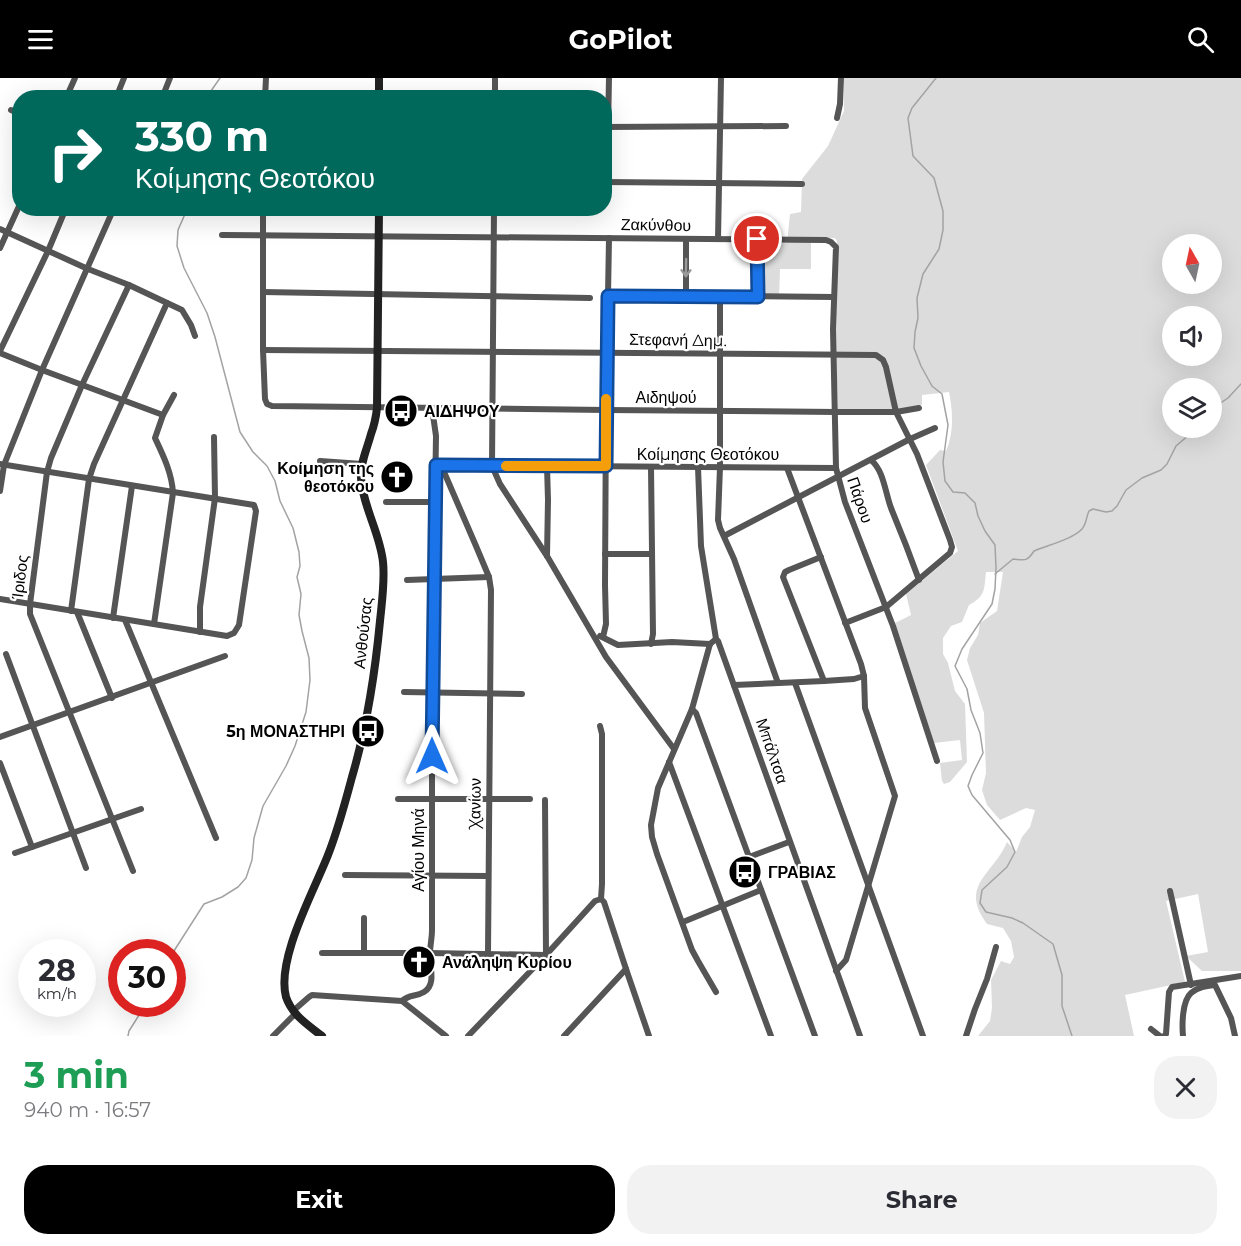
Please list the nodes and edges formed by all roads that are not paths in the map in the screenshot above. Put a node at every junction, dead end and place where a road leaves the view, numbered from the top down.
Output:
1 (721, 78) edge
2 (841, 78) edge
3 (837, 118) dead end
4 (720, 126) junction
5 (786, 126) dead end
6 (612, 127) edge
7 (612, 182) edge
8 (718, 183) junction
9 (802, 184) dead end
10 (14, 216) edge
11 (63, 216) edge
12 (111, 216) edge
13 (263, 216) edge
14 (379, 216) edge
15 (494, 216) edge
16 (0, 229) edge
17 (7, 232) junction
18 (222, 235) dead end
19 (263, 235) junction
20 (379, 236) junction
21 (494, 237) junction
22 (609, 238) junction
23 (686, 239) junction
24 (718, 239) junction
25 (757, 239) junction
26 (826, 240) joint
27 (0, 248) edge
28 (48, 251) junction
29 (88, 269) junction
30 (129, 285) junction
31 (263, 292) junction
32 (378, 294) junction
33 (494, 296) junction
34 (608, 296) junction
35 (686, 296) junction
36 (720, 297) junction
37 (758, 297) junction
38 (834, 297) junction
39 (590, 298) dead end
40 (167, 303) junction
41 (195, 336) dead end
42 (263, 350) junction
43 (378, 351) junction
44 (0, 352) edge
45 (493, 352) junction
46 (607, 353) junction
47 (720, 354) junction
48 (834, 355) junction
49 (42, 370) junction
50 (82, 385) junction
51 (174, 395) dead end
52 (124, 401) junction
53 (377, 408) junction
54 (432, 408) junction
55 (919, 408) dead end
56 (492, 409) junction
57 (606, 410) junction
58 (720, 410) junction
59 (836, 412) junction
60 (896, 412) junction
61 (163, 415) junction
62 (935, 428) dead end
63 (214, 437) dead end
64 (910, 439) junction
65 (871, 460) junction
66 (320, 461) dead end
67 (2, 464) edge
68 (362, 464) junction
69 (438, 465) junction
70 (492, 466) junction
71 (547, 466) junction
72 (606, 466) junction
73 (651, 467) junction
74 (698, 467) junction
75 (720, 467) junction
76 (787, 468) junction
77 (836, 468) junction
78 (47, 472) junction
79 (838, 476) junction
80 (89, 479) junction
81 (132, 486) junction
82 (0, 491) edge
83 (173, 493) junction
84 (798, 497) junction
85 (215, 498) junction
86 (386, 502) dead end
87 (435, 502) junction
88 (724, 536) junction
89 (606, 554) junction
90 (652, 554) junction
91 (547, 556) junction
92 (821, 557) junction
93 (489, 577) junction
94 (434, 579) junction
95 (407, 580) dead end
96 (919, 580) junction
97 (0, 599) edge
98 (30, 604) junction
99 (886, 607) junction
100 (74, 611) junction
101 (113, 618) junction
102 (125, 620) junction
103 (154, 624) junction
104 (845, 624) junction
105 (201, 632) junction
106 (593, 635) junction
107 (603, 638) junction
108 (716, 639) junction
109 (651, 644) junction
110 (710, 644) junction
111 (6, 654) dead end
112 (225, 656) dead end
113 (864, 676) junction
114 (824, 681) junction
115 (778, 683) junction
116 (795, 683) junction
117 (151, 684) junction
118 (734, 685) junction
119 (404, 692) dead end
120 (432, 693) junction
121 (490, 693) junction
122 (522, 693) dead end
123 (112, 698) junction
124 (692, 709) junction
125 (70, 712) junction
126 (32, 726) junction
127 (600, 726) dead end
128 (0, 737) edge
129 (674, 749) junction
130 (669, 761) junction
131 (937, 761) dead end
132 (0, 763) edge
133 (398, 799) dead end
134 (432, 799) junction
135 (489, 799) junction
136 (530, 799) dead end
137 (545, 800) dead end
138 (141, 809) dead end
139 (112, 819) junction
140 (73, 832) junction
141 (216, 838) dead end
142 (789, 842) junction
143 (32, 847) junction
144 (15, 853) dead end
145 (749, 857) junction
146 (86, 868) dead end
147 (133, 871) dead end
148 (345, 875) dead end
149 (432, 875) junction
150 (488, 876) junction
151 (868, 887) junction
152 (761, 891) junction
153 (1170, 891) dead end
154 (601, 899) junction
155 (723, 906) junction
156 (364, 918) dead end
157 (683, 922) junction
158 (996, 947) dead end
159 (322, 953) dead end
160 (364, 953) junction
161 (430, 953) junction
162 (488, 954) junction
163 (546, 955) junction
164 (626, 969) junction
165 (836, 971) junction
166 (1241, 976) edge
167 (1230, 982) dead end
168 (1191, 985) junction
169 (1215, 985) junction
170 (716, 992) dead end
171 (402, 1001) junction
172 (294, 1013) junction
173 (1151, 1029) dead end
174 (273, 1036) edge
175 (322, 1036) edge
176 (446, 1036) edge
177 (468, 1036) edge
178 (564, 1036) edge
179 (649, 1036) edge
180 (771, 1036) edge
181 (815, 1036) edge
182 (860, 1036) edge
183 (923, 1036) edge
184 (966, 1036) edge
185 (1162, 1036) edge
186 (1183, 1036) edge
187 (1234, 1036) edge

1 - 4 street
2 - 3 street
4 - 5 street
4 - 6 street
4 - 8 street
7 - 8 street
8 - 9 street
8 - 24 street
10 - 17 street
11 - 28 street
12 - 29 street
13 - 19 street
14 - 20 street, Ανθούσας
15 - 21 street
16 - 17 street
17 - 27 street
17 - 28 street
18 - 19 street, Ζακύνθου
19 - 20 street, Ζακύνθου
19 - 31 street
20 - 21 street, Ζακύνθου
20 - 32 street, Ανθούσας
21 - 22 street, Ζακύνθου
21 - 33 street
22 - 23 street, Ζακύνθου
22 - 34 street
23 - 24 street, Ζακύνθου
23 -> 35 street
24 - 25 street, Ζακύνθου
25 - 26 street, Ζακύνθου
25 - 37 street
26 - 38 street, Πάρου
28 - 29 street
28 - 44 street
29 - 30 street
29 - 49 street
30 - 40 street
30 - 50 street, Ίριδος
31 - 32 street
31 - 42 street
32 - 33 street
32 - 43 street, Ανθούσας
33 - 39 street
33 - 45 street
34 - 35 street
34 - 46 street
35 - 36 street
36 - 37 street
36 - 47 street
37 - 38 street
38 - 48 street, Πάρου
40 - 41 street
40 - 52 street
42 - 43 street, Στεφανή Δημ.
42 - 53 street, Αιδηψού
43 - 45 street, Στεφανή Δημ.
43 - 53 street, Ανθούσας
44 - 49 street
45 - 46 street, Στεφανή Δημ.
45 - 56 street
46 - 47 street, Στεφανή Δημ.
46 - 57 street
47 - 48 street, Στεφανή Δημ.
47 - 58 street
48 - 59 street, Πάρου
48 - 60 street, Στεφανή Δημ.
49 - 50 street
49 - 67 street
50 - 52 street
50 - 78 street, Ίριδος
51 - 61 street
52 - 61 street
52 - 80 street
53 - 54 street, Αιδηψού
53 - 68 street, Ανθούσας
54 - 56 street, Αιδηψού
54 - 69 street, Αγίου Μηνά
55 - 60 street, Αιδηψού
56 - 57 street, Αιδηψού
56 - 70 street
57 - 58 street, Αιδηψού
57 - 72 street
58 - 59 street, Αιδηψού
58 - 75 street
59 - 60 street, Αιδηψού
59 - 77 street, Πάρου
60 - 64 street
61 - 83 street
62 - 64 street
63 - 85 street
64 - 65 street
64 - 96 street
65 - 79 street
65 - 96 street
66 - 68 street
67 - 78 street
67 - 82 street
68 - 172 street, Ανθούσας
69 - 70 street, Κοίμησης Θεοτόκου
69 - 87 street, Αγίου Μηνά
69 - 93 street, Χανίων
70 - 71 street, Κοίμησης Θεοτόκου
70 - 91 street
71 - 72 street, Κοίμησης Θεοτόκου
71 - 91 street
72 - 73 street, Κοίμησης Θεοτόκου
72 - 89 street
73 - 74 street, Κοίμησης Θεοτόκου
73 - 90 street
74 - 75 street, Κοίμησης Θεοτόκου
74 - 108 street, Μπάλτσα
75 - 76 street, Κοίμησης Θεοτόκου
75 - 88 street
76 - 77 street, Κοίμησης Θεοτόκου
76 - 84 street
77 - 79 street, Πάρου
78 - 80 street
78 - 98 street, Ίριδος
79 - 84 street
79 - 99 street, Πάρου
80 - 81 street
80 - 100 street
81 - 83 street
81 - 101 street
83 - 85 street
83 - 103 street
84 - 88 street
84 - 92 street
85 - 105 street
85 - 105 street
86 - 87 street
87 - 94 street, Αγίου Μηνά
88 - 115 street
89 - 90 street
89 - 107 street
90 - 109 street
91 - 106 street
92 - 104 street
92 - 114 street
93 - 94 street
93 - 121 street, Χανίων
94 - 95 street
94 - 120 street, Αγίου Μηνά
96 - 99 street
97 - 98 street
98 - 100 street
98 - 125 street, Ίριδος
99 - 104 street
99 - 131 street, Πάρου
100 - 101 street
100 - 123 street
101 - 102 street
102 - 103 street
102 - 117 street
103 - 105 street
104 - 113 street
106 - 107 street
106 - 129 street
107 - 109 street
108 - 110 street
108 - 118 street, Μπάλτσα
109 - 110 street
110 - 124 street
111 - 126 street
112 - 117 street
113 - 114 street
113 - 151 street
114 - 116 street
115 - 116 street
115 - 118 street
116 - 151 street
117 - 123 street
117 - 141 street
118 - 142 street, Μπάλτσα
119 - 120 street
120 - 121 street
120 - 134 street, Αγίου Μηνά
121 - 122 street
121 - 135 street, Χανίων
123 - 125 street
124 - 129 street
124 - 145 street
125 - 126 street
125 - 139 street, Ίριδος
126 - 128 street
126 - 140 street
127 - 154 street
129 - 130 street
130 - 155 street
130 - 157 street
132 - 143 street
133 - 134 street
134 - 135 street
134 - 149 street, Αγίου Μηνά
135 - 136 street
135 - 150 street, Χανίων
137 - 163 street
138 - 139 street
139 - 140 street
139 - 147 street, Ίριδος
140 - 143 street
140 - 146 street
142 - 145 street
142 - 165 street, Μπάλτσα
143 - 144 street
145 - 152 street
148 - 149 street
149 - 150 street
149 - 161 street, Αγίου Μηνά
150 - 162 street, Χανίων
151 - 165 street
151 - 183 street
152 - 155 street
152 - 181 street
153 - 168 street
154 - 163 street
154 - 164 street
155 - 157 street
155 - 180 street
156 - 160 street
157 - 170 street
158 - 184 street
159 - 160 street
160 - 161 street
161 - 162 street
161 - 171 street, Αγίου Μηνά
162 - 163 street
163 - 177 street
164 - 178 street
164 - 179 street
165 - 182 street, Μπάλτσα
166 - 168 street
167 - 169 street
168 - 185 street
169 - 186 street
169 - 187 street
171 - 172 street
171 - 176 street
172 - 174 street
172 - 175 street
173 - 185 street

